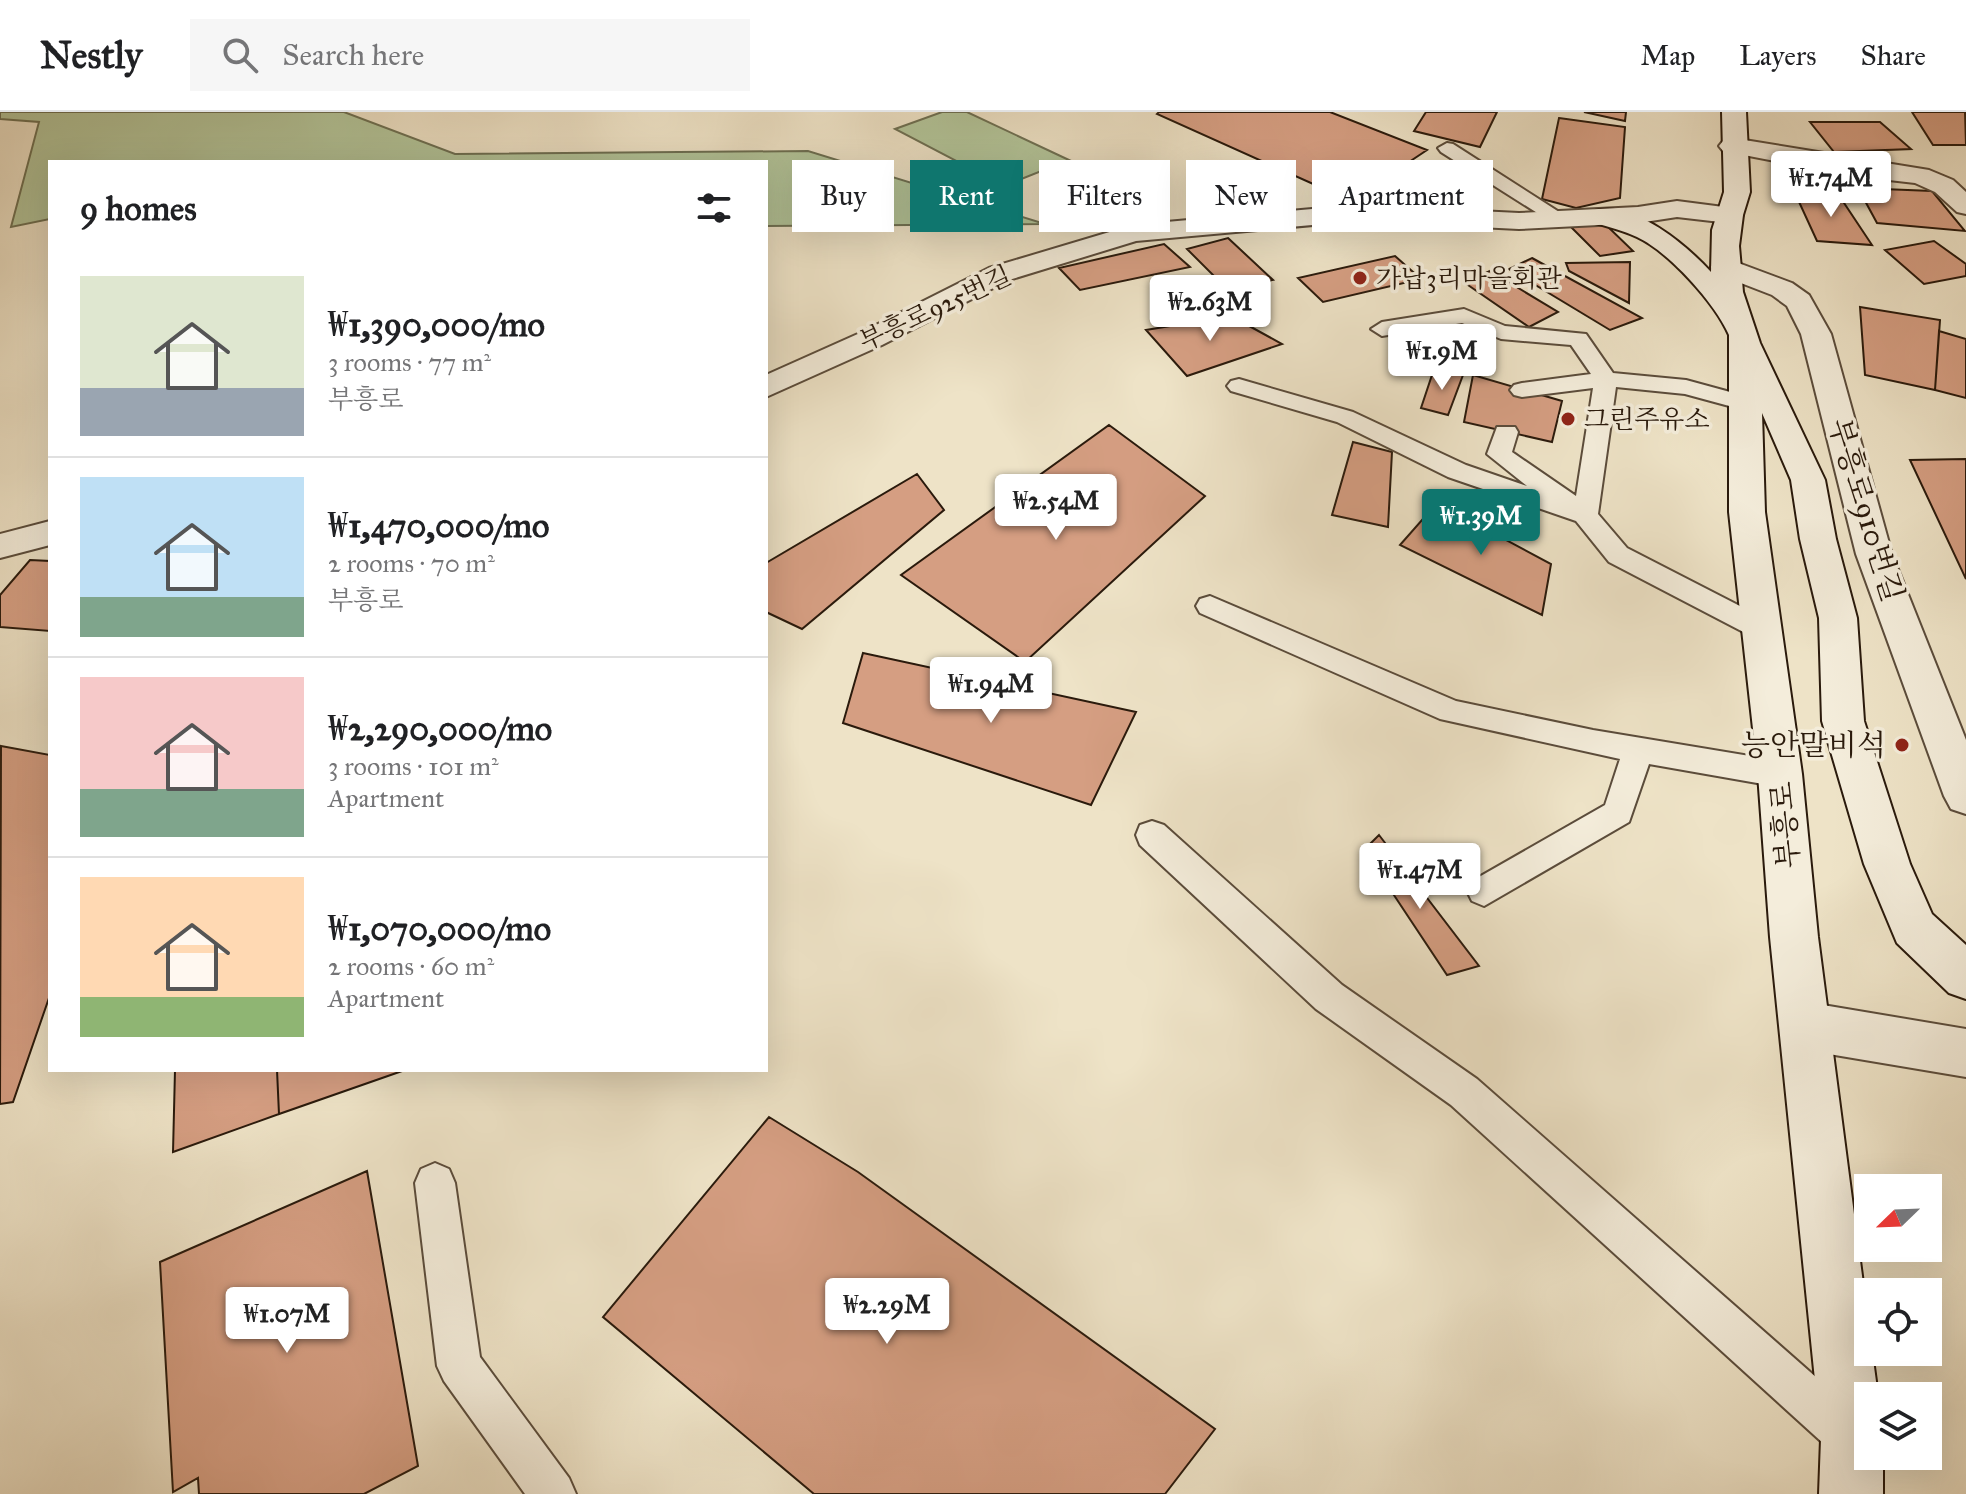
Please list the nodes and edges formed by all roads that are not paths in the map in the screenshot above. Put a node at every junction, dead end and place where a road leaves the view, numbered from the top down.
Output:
1 (1733, 129) edge
2 (1447, 148) dead end
3 (1966, 168) edge
4 (1920, 176) junction
5 (1966, 206) edge
6 (1729, 215) junction
7 (1605, 217) junction
8 (1560, 219) junction
9 (1725, 267) junction
10 (1738, 323) junction
11 (1382, 329) dead end
12 (1606, 379) junction
13 (768, 386) edge
14 (1239, 386) dead end
15 (1522, 390) dead end
16 (1744, 403) junction
17 (1506, 432) dead end
18 (1585, 515) junction
19 (48, 534) edge
20 (0, 546) edge
21 (1210, 606) dead end
22 (1761, 629) junction
23 (1639, 748) junction
24 (1780, 774) junction
25 (1966, 796) edge
26 (1152, 835) dead end
27 (1484, 891) dead end
28 (1966, 977) edge
29 (1805, 1026) junction
30 (1966, 1053) edge
31 (435, 1183) dead end
32 (1852, 1439) junction
33 (553, 1494) edge
34 (1851, 1494) edge

1 - 4 street
1 - 6 street, 부흥로
2 - 8 lane
3 - 4 street
4 - 5 street
6 - 7 street, 부흥로925번길
6 - 9 street, 부흥로
7 - 8 street, 부흥로925번길
7 - 10 street
8 - 13 street, 부흥로925번길
9 - 10 street, 부흥로
9 - 25 street, 부흥로910번길
10 - 16 street, 부흥로
10 - 28 street
11 - 12 lane
12 - 15 lane
12 - 16 lane
12 - 18 lane
14 - 18 lane
16 - 22 street, 부흥로
17 - 18 lane
18 - 22 lane
19 - 20 street
21 - 23 lane
22 - 24 street, 부흥로
23 - 24 lane
23 - 27 lane
24 - 29 street, 부흥로
26 - 32 lane
29 - 30 street
29 - 32 street, 부흥로
31 - 33 lane
32 - 34 street, 부흥로

